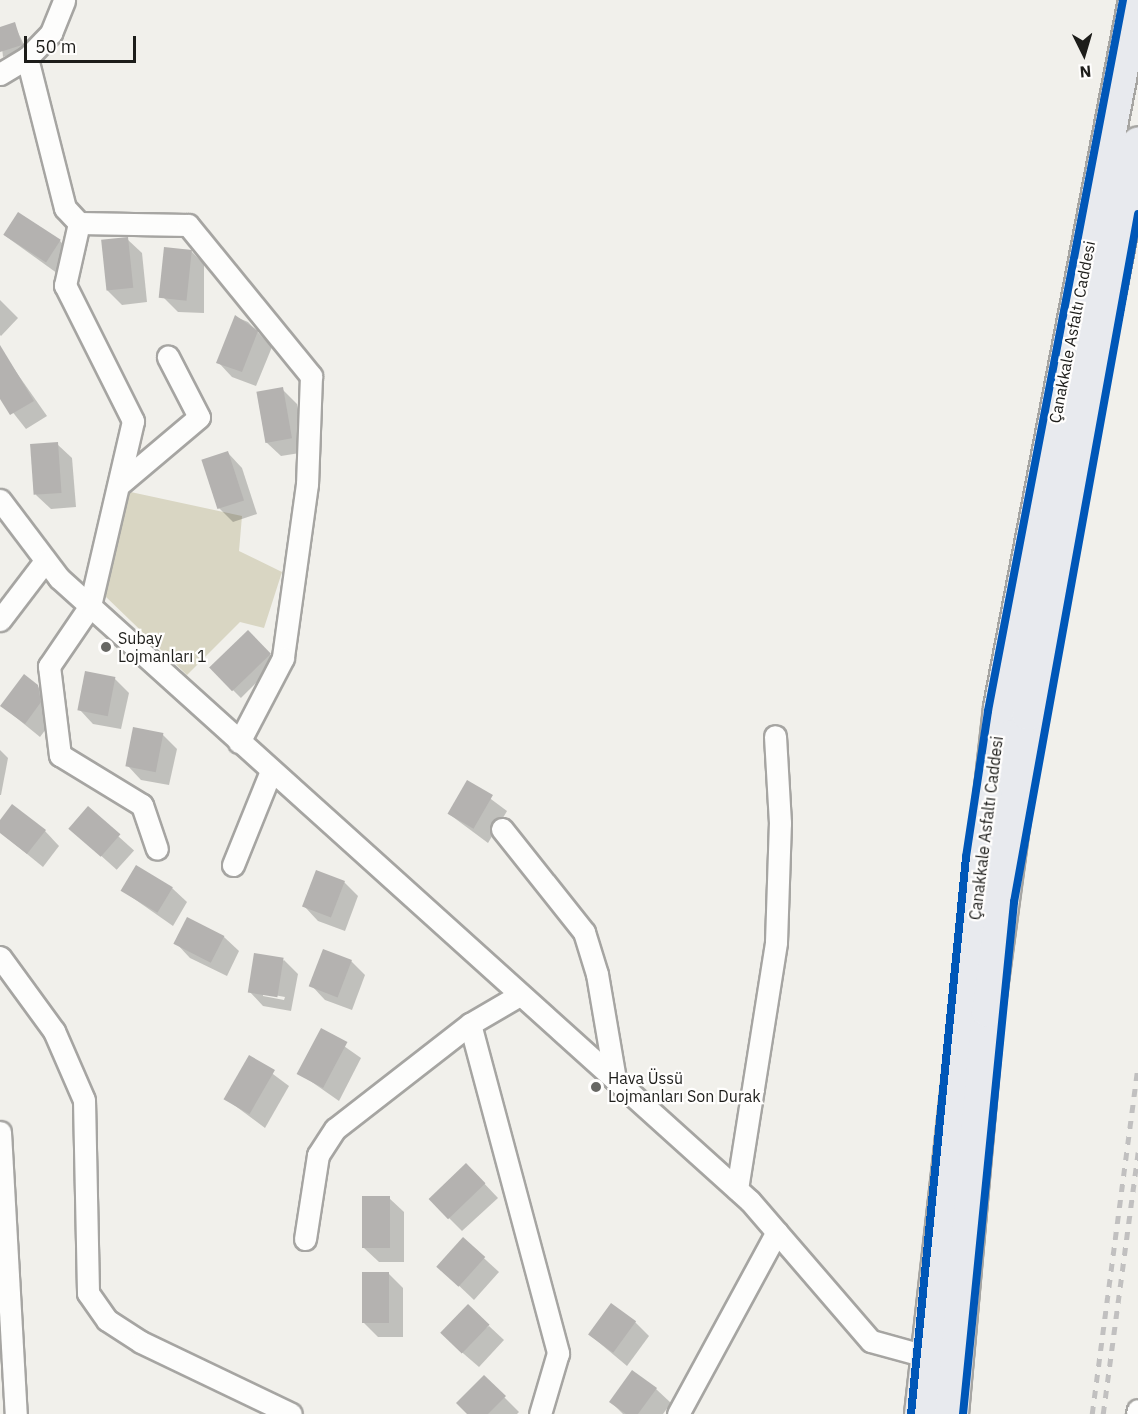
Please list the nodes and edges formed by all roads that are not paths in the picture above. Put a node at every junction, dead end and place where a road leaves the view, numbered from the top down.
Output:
1 (63, 0) edge
2 (1135, 0) edge
3 (27, 58) junction
4 (0, 74) edge
5 (1138, 144) edge
6 (79, 223) junction
7 (168, 357) dead end
8 (121, 483) junction
9 (0, 500) edge
10 (45, 561) junction
11 (90, 606) junction
12 (0, 620) edge
13 (776, 736) dead end
14 (239, 742) junction
15 (271, 771) junction
16 (502, 829) dead end
17 (157, 849) dead end
18 (233, 865) dead end
19 (0, 957) edge
20 (518, 996) junction
21 (470, 1024) junction
22 (615, 1079) junction
23 (0, 1132) edge
24 (737, 1190) junction
25 (777, 1232) junction
26 (304, 1239) dead end
27 (926, 1356) junction
28 (16, 1414) edge
29 (291, 1414) edge
30 (540, 1414) edge
31 (678, 1414) edge
32 (921, 1414) edge
33 (952, 1414) edge

1 - 3 street
2 - 27 highway, Çanakkale Asfaltı Caddesi
3 - 4 street
3 - 6 street
5 - 33 highway, Çanakkale Asfaltı Caddesi
6 - 8 street
6 - 14 street
7 - 8 street
8 - 11 street
9 - 10 street
10 - 11 street
10 - 12 street
11 - 14 street
11 - 17 street
13 - 24 street
14 - 15 street
15 - 18 street
15 - 20 street
16 - 22 street
19 - 29 street
20 - 21 street
20 - 22 street
21 - 26 street
21 - 30 street
22 - 24 street
23 - 28 street
24 - 25 street
25 - 27 street
25 - 31 street
27 - 32 highway, Çanakkale Asfaltı Caddesi

